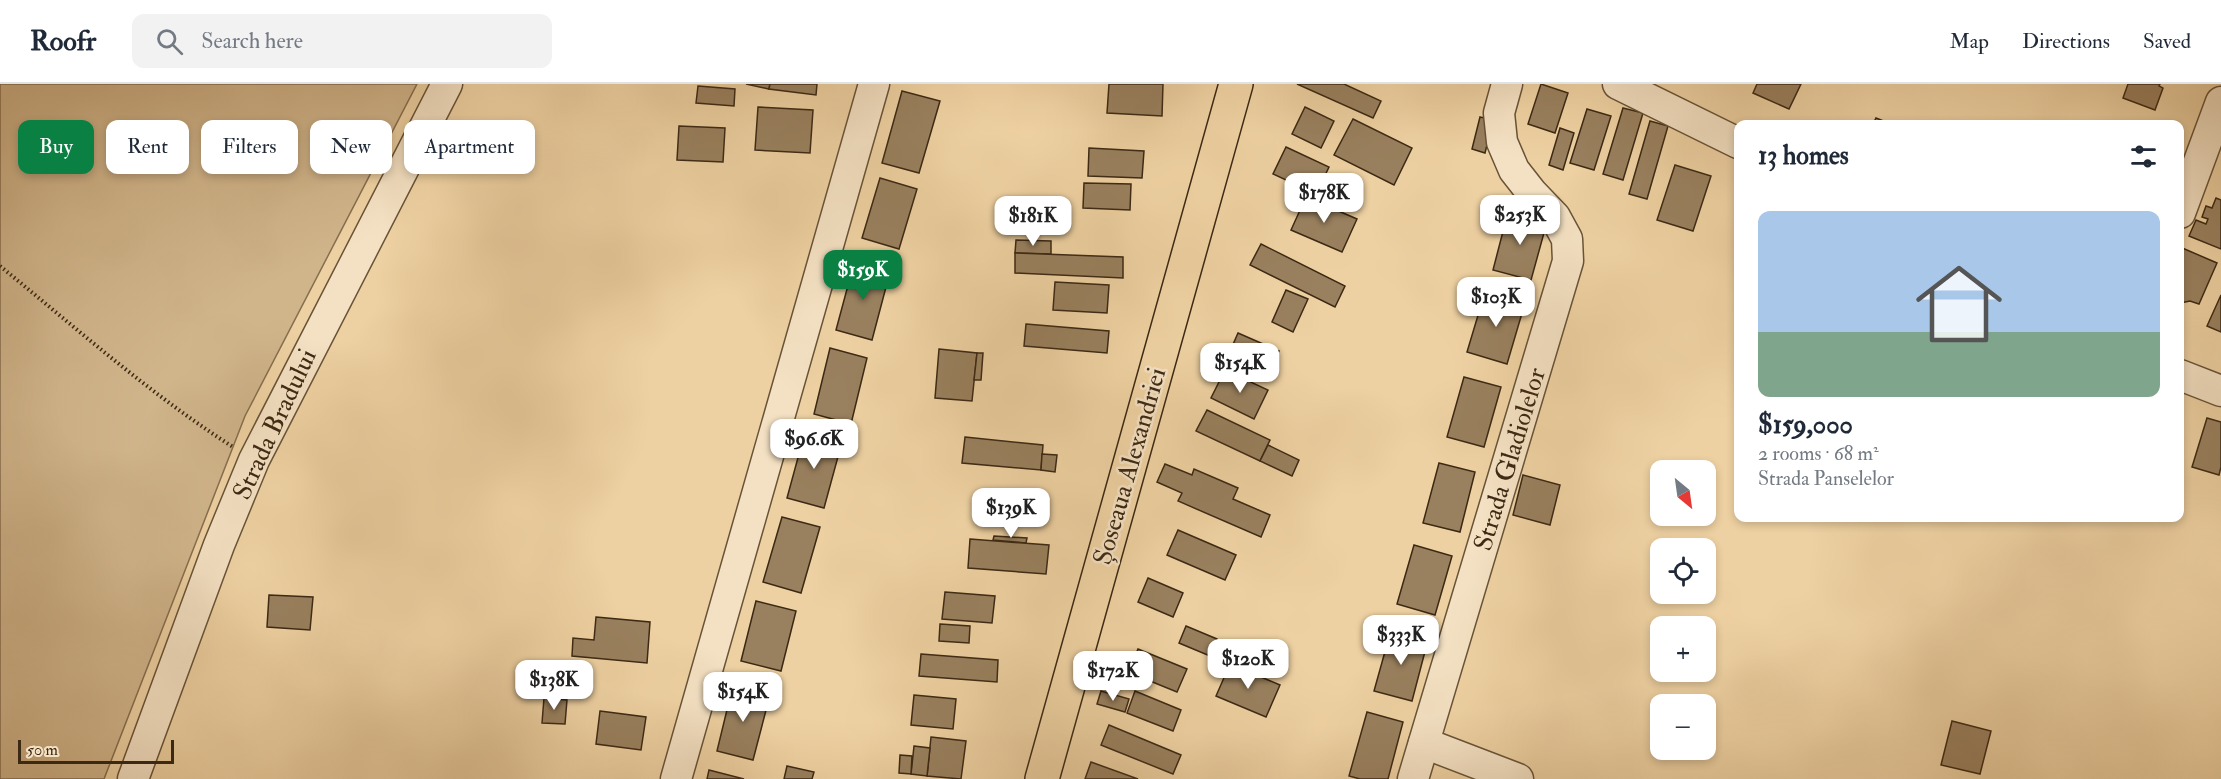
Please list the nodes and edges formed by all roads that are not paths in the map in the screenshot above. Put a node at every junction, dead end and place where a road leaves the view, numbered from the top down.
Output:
1 (447, 84) edge
2 (874, 84) edge
3 (1213, 84) edge
4 (1236, 84) edge
5 (1507, 84) edge
6 (1618, 84) edge
7 (2221, 102) edge
8 (1734, 141) edge
9 (2184, 202) edge
10 (2184, 377) edge
11 (2221, 391) edge
12 (1424, 743) junction
13 (133, 779) edge
14 (676, 779) edge
15 (1020, 779) edge
16 (1042, 779) edge
17 (1413, 779) edge
18 (1518, 779) edge

1 - 13 street, Strada Bradului
2 - 14 street
3 - 15 highway, Șoseaua Alexandriei
4 - 16 highway, Șoseaua Alexandriei
5 - 12 street, Strada Gladiolelor
6 - 8 street
7 - 9 street
10 - 11 street
12 - 17 street, Strada Gladiolelor
12 - 18 street

